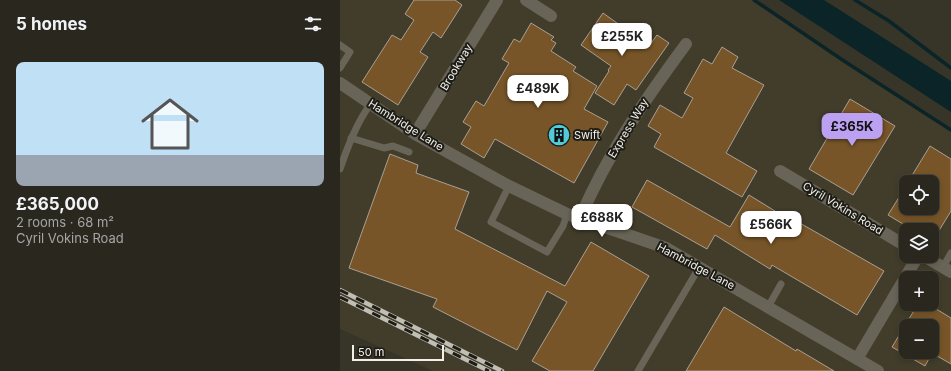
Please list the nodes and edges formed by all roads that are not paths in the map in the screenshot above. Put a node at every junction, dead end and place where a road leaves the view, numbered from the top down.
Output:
1 (497, 0) edge
2 (526, 0) edge
3 (551, 16) dead end
4 (686, 44) dead end
5 (340, 45) edge
6 (340, 68) edge
7 (340, 83) edge
8 (371, 103) junction
9 (415, 134) junction
10 (351, 138) junction
11 (410, 152) dead end
12 (340, 169) edge
13 (780, 171) dead end
14 (509, 186) junction
15 (567, 214) junction
16 (580, 218) junction
17 (899, 242) edge
18 (951, 253) edge
19 (914, 263) edge
20 (936, 263) edge
21 (700, 266) junction
22 (947, 269) edge
23 (781, 284) dead end
24 (768, 306) junction
25 (857, 359) junction
26 (638, 371) edge
27 (878, 371) edge

1 - 9 street, Brookway
2 - 3 street
4 - 16 street, Express Way
5 - 6 lane
7 - 8 street, Hambridge Lane
8 - 9 street, Hambridge Lane
8 - 10 lane
9 - 14 street, Hambridge Lane
10 - 11 lane
10 - 12 lane
13 - 17 street, Cyril Vokins Road
14 - 15 street, Hambridge Lane
14 - 15 lane
15 - 16 street, Hambridge Lane
16 - 21 street, Hambridge Lane
18 - 22 lane
19 - 25 street
20 - 22 street
21 - 24 street, Hambridge Lane
21 - 26 lane
23 - 24 lane
24 - 25 street, Hambridge Lane
25 - 27 street, Hambridge Lane

